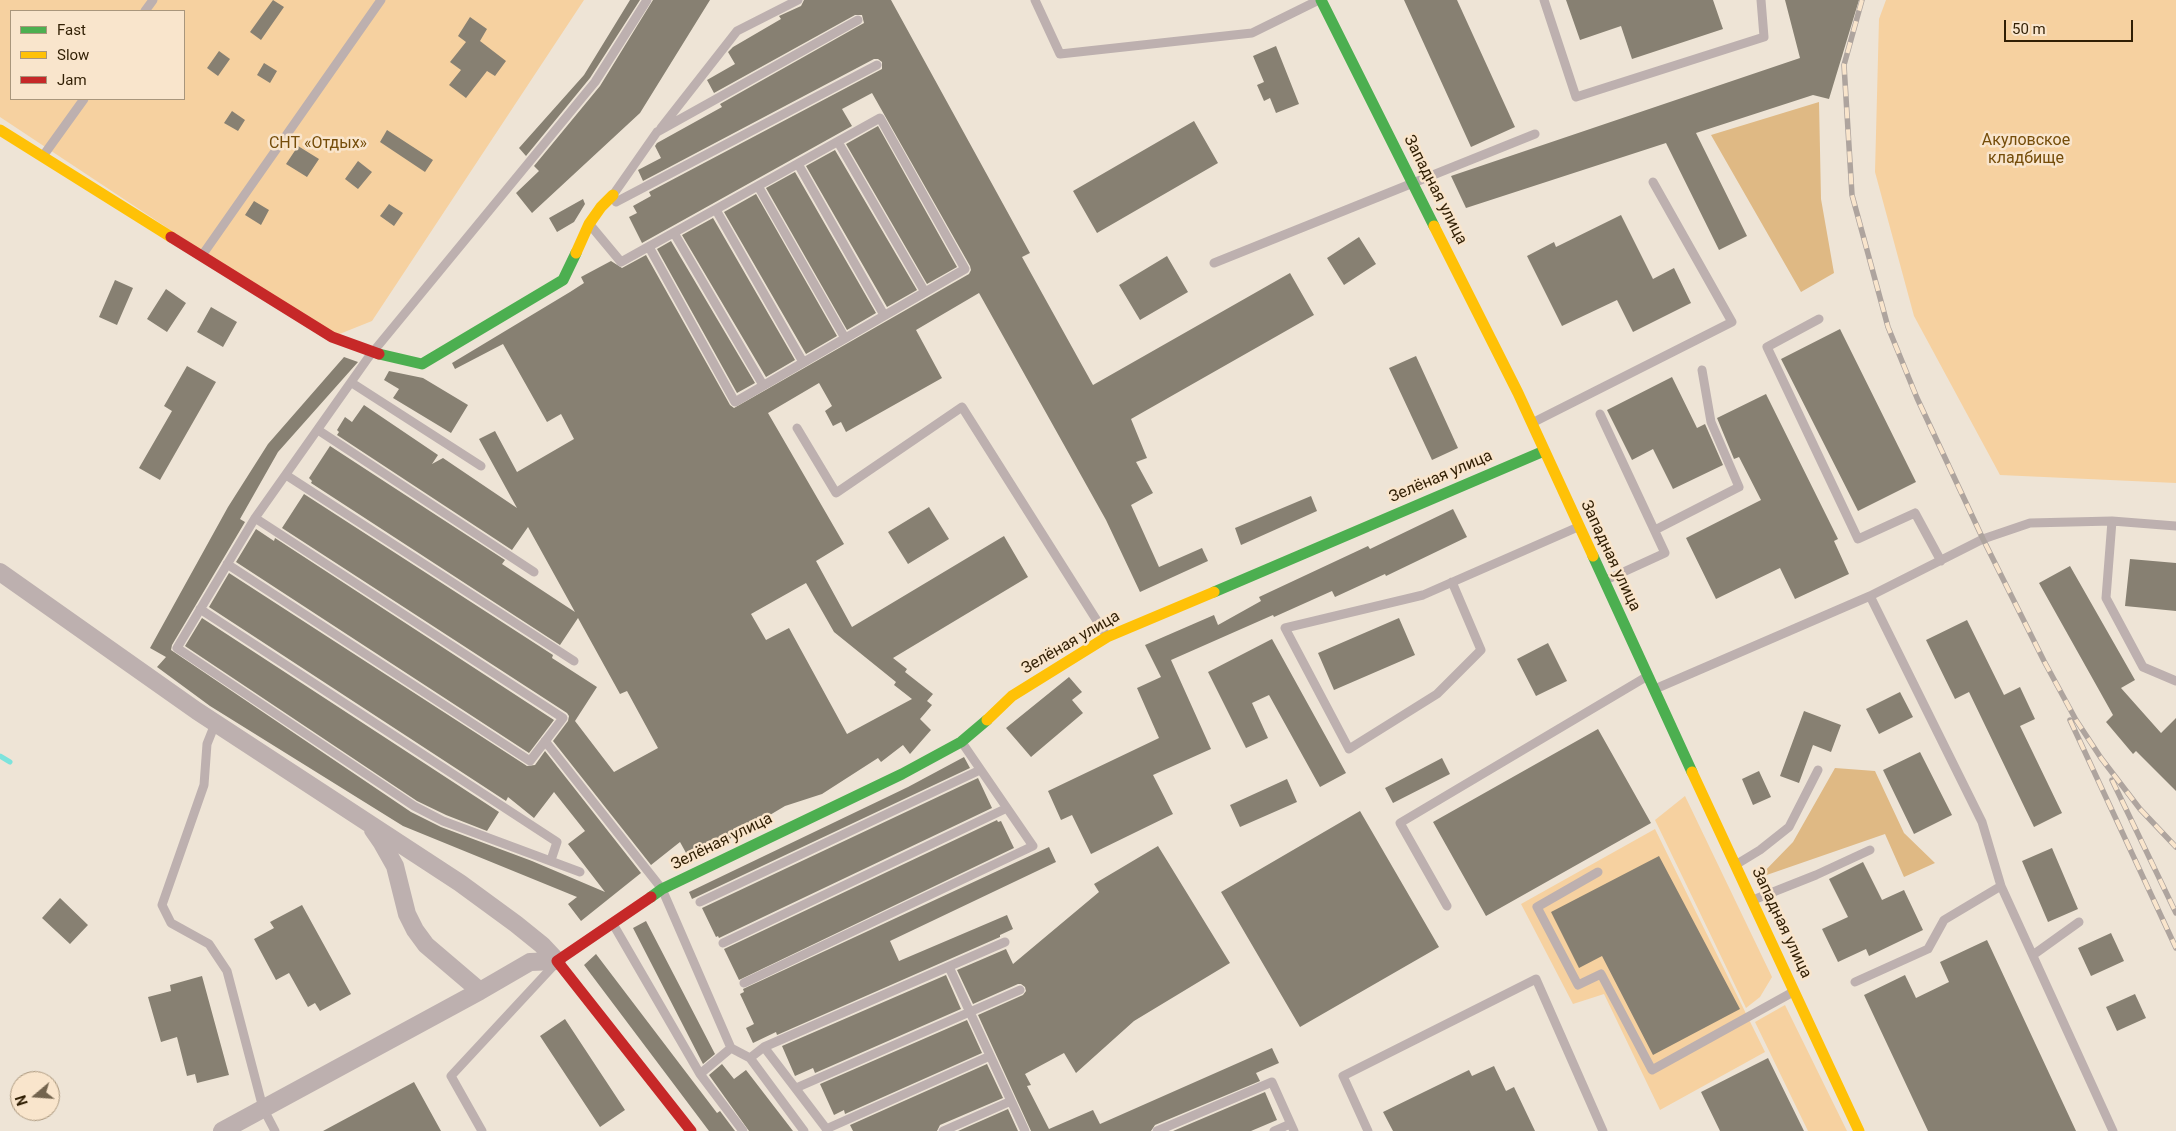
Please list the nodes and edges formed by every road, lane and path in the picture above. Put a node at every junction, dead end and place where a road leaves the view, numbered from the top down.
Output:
1 (382, 0) edge
2 (647, 0) edge
3 (798, 0) edge
4 (1034, 0) edge
5 (1320, 0) edge
6 (1544, 0) edge
7 (1761, 0) edge
8 (858, 20) dead end
9 (877, 65) dead end
10 (83, 100) edge
11 (0, 130) edge
12 (658, 132) junction
13 (1535, 134) dead end
14 (838, 142) junction
15 (43, 156) junction
16 (798, 164) junction
17 (1652, 182) dead end
18 (1413, 183) junction
19 (758, 186) junction
20 (613, 195) joint
21 (716, 210) junction
22 (598, 211) junction
23 (589, 224) junction
24 (674, 233) junction
25 (649, 246) junction
26 (201, 256) junction
27 (1214, 263) dead end
28 (924, 292) junction
29 (884, 316) junction
30 (1819, 319) dead end
31 (845, 338) junction
32 (372, 352) junction
33 (803, 362) junction
34 (1702, 370) dead end
35 (352, 383) junction
36 (763, 385) junction
37 (1600, 414) dead end
38 (1532, 424) junction
39 (797, 428) dead end
40 (318, 430) junction
41 (1544, 451) junction
42 (481, 466) dead end
43 (286, 475) junction
44 (255, 518) junction
45 (2112, 521) junction
46 (2176, 526) edge
47 (1579, 527) junction
48 (1655, 530) junction
49 (1941, 561) junction
50 (227, 564) junction
51 (0, 572) edge
52 (534, 572) dead end
53 (1604, 581) junction
54 (1452, 582) junction
55 (1870, 596) junction
56 (200, 609) junction
57 (1107, 637) junction
58 (574, 661) dead end
59 (1648, 675) junction
60 (2176, 681) edge
61 (1654, 690) junction
62 (215, 724) junction
63 (545, 741) junction
64 (961, 742) junction
65 (980, 770) junction
66 (1818, 770) dead end
67 (1007, 808) junction
68 (365, 821) junction
69 (1870, 850) dead end
70 (551, 860) junction
71 (1736, 865) junction
72 (580, 872) dead end
73 (1598, 872) dead end
74 (2001, 886) junction
75 (662, 889) junction
76 (1753, 900) junction
77 (700, 902) dead end
78 (1447, 906) dead end
79 (2078, 922) dead end
80 (613, 923) junction
81 (1005, 942) dead end
82 (723, 943) dead end
83 (2033, 955) junction
84 (557, 960) junction
85 (949, 967) junction
86 (1855, 982) dead end
87 (744, 983) dead end
88 (1020, 990) dead end
89 (480, 991) junction
90 (1795, 991) junction
91 (970, 1011) junction
92 (764, 1046) junction
93 (731, 1048) junction
94 (990, 1056) junction
95 (750, 1058) junction
96 (700, 1074) junction
97 (796, 1088) junction
98 (1011, 1101) junction
99 (263, 1108) junction
100 (1292, 1127) edge
101 (827, 1130) edge
102 (222, 1131) edge
103 (275, 1131) edge
104 (482, 1131) edge
105 (691, 1131) edge
106 (743, 1131) edge
107 (804, 1131) edge
108 (943, 1131) edge
109 (1025, 1131) edge
110 (1157, 1131) edge
111 (1274, 1131) edge
112 (1368, 1131) edge
113 (1603, 1131) edge
114 (1859, 1131) edge
115 (2113, 1131) edge

1 - 26 lane
2 - 32 lane
3 - 12 lane
4 - 5 lane
5 - 18 street, Западная улица
6 - 7 lane
8 - 12 lane
9 - 22 lane
10 - 15 lane
11 - 15 street
12 - 20 lane
13 - 18 lane
14 - 16 lane
14 - 28 lane
14 - 28 lane
15 - 26 street
16 - 19 lane
16 - 29 lane
17 - 38 lane
18 - 27 lane
18 - 38 street, Западная улица
19 - 21 lane
19 - 31 lane
20 - 22 street
21 - 24 lane
21 - 33 lane
22 - 23 street
23 - 25 lane
23 - 32 street
24 - 25 lane
24 - 36 lane
25 - 36 lane
26 - 32 street
28 - 29 lane
29 - 31 lane
30 - 49 lane
31 - 33 lane
32 - 35 lane
33 - 36 lane
34 - 48 lane
35 - 40 lane
35 - 42 lane
37 - 48 lane
38 - 41 street, Западная улица
39 - 57 lane
40 - 43 lane
40 - 52 lane
41 - 47 street, Западная улица
41 - 57 street, Зелёная улица
43 - 44 lane
43 - 58 lane
44 - 50 lane
44 - 63 lane
45 - 46 lane
45 - 49 lane
45 - 60 lane
47 - 53 street, Западная улица
47 - 54 lane
48 - 53 lane
49 - 55 lane
50 - 56 lane
50 - 63 lane
51 - 62 street
53 - 59 street, Западная улица
54 - 54 lane
55 - 61 lane
55 - 74 lane
56 - 70 lane
56 - 70 lane
57 - 64 street, Зелёная улица
59 - 61 street, Западная улица
59 - 78 lane
61 - 71 street, Западная улица
62 - 68 street
62 - 99 lane
63 - 75 lane
64 - 65 lane
64 - 75 street, Зелёная улица
65 - 67 lane
65 - 77 lane
66 - 71 lane
67 - 82 lane
67 - 87 lane
68 - 84 street
68 - 89 street
69 - 76 lane
70 - 72 lane
71 - 76 street, Западная улица
73 - 90 lane
74 - 83 lane
74 - 86 lane
75 - 80 street, Зелёная улица
75 - 93 lane, Зелёная улица
76 - 90 street, Западная улица
79 - 83 lane
80 - 84 street, Зелёная улица
80 - 96 lane
81 - 85 lane
83 - 115 lane
84 - 89 street
84 - 104 lane
84 - 105 street
85 - 91 lane
85 - 92 lane
88 - 91 lane
89 - 99 street
90 - 114 street, Западная улица
91 - 94 lane
91 - 97 lane
92 - 95 lane
92 - 97 lane
93 - 95 lane
93 - 96 lane
94 - 98 lane
94 - 101 lane
95 - 107 lane
96 - 106 lane
97 - 101 lane
98 - 108 lane
98 - 109 lane
99 - 102 street
99 - 103 lane
100 - 110 lane
100 - 111 lane
112 - 113 lane

